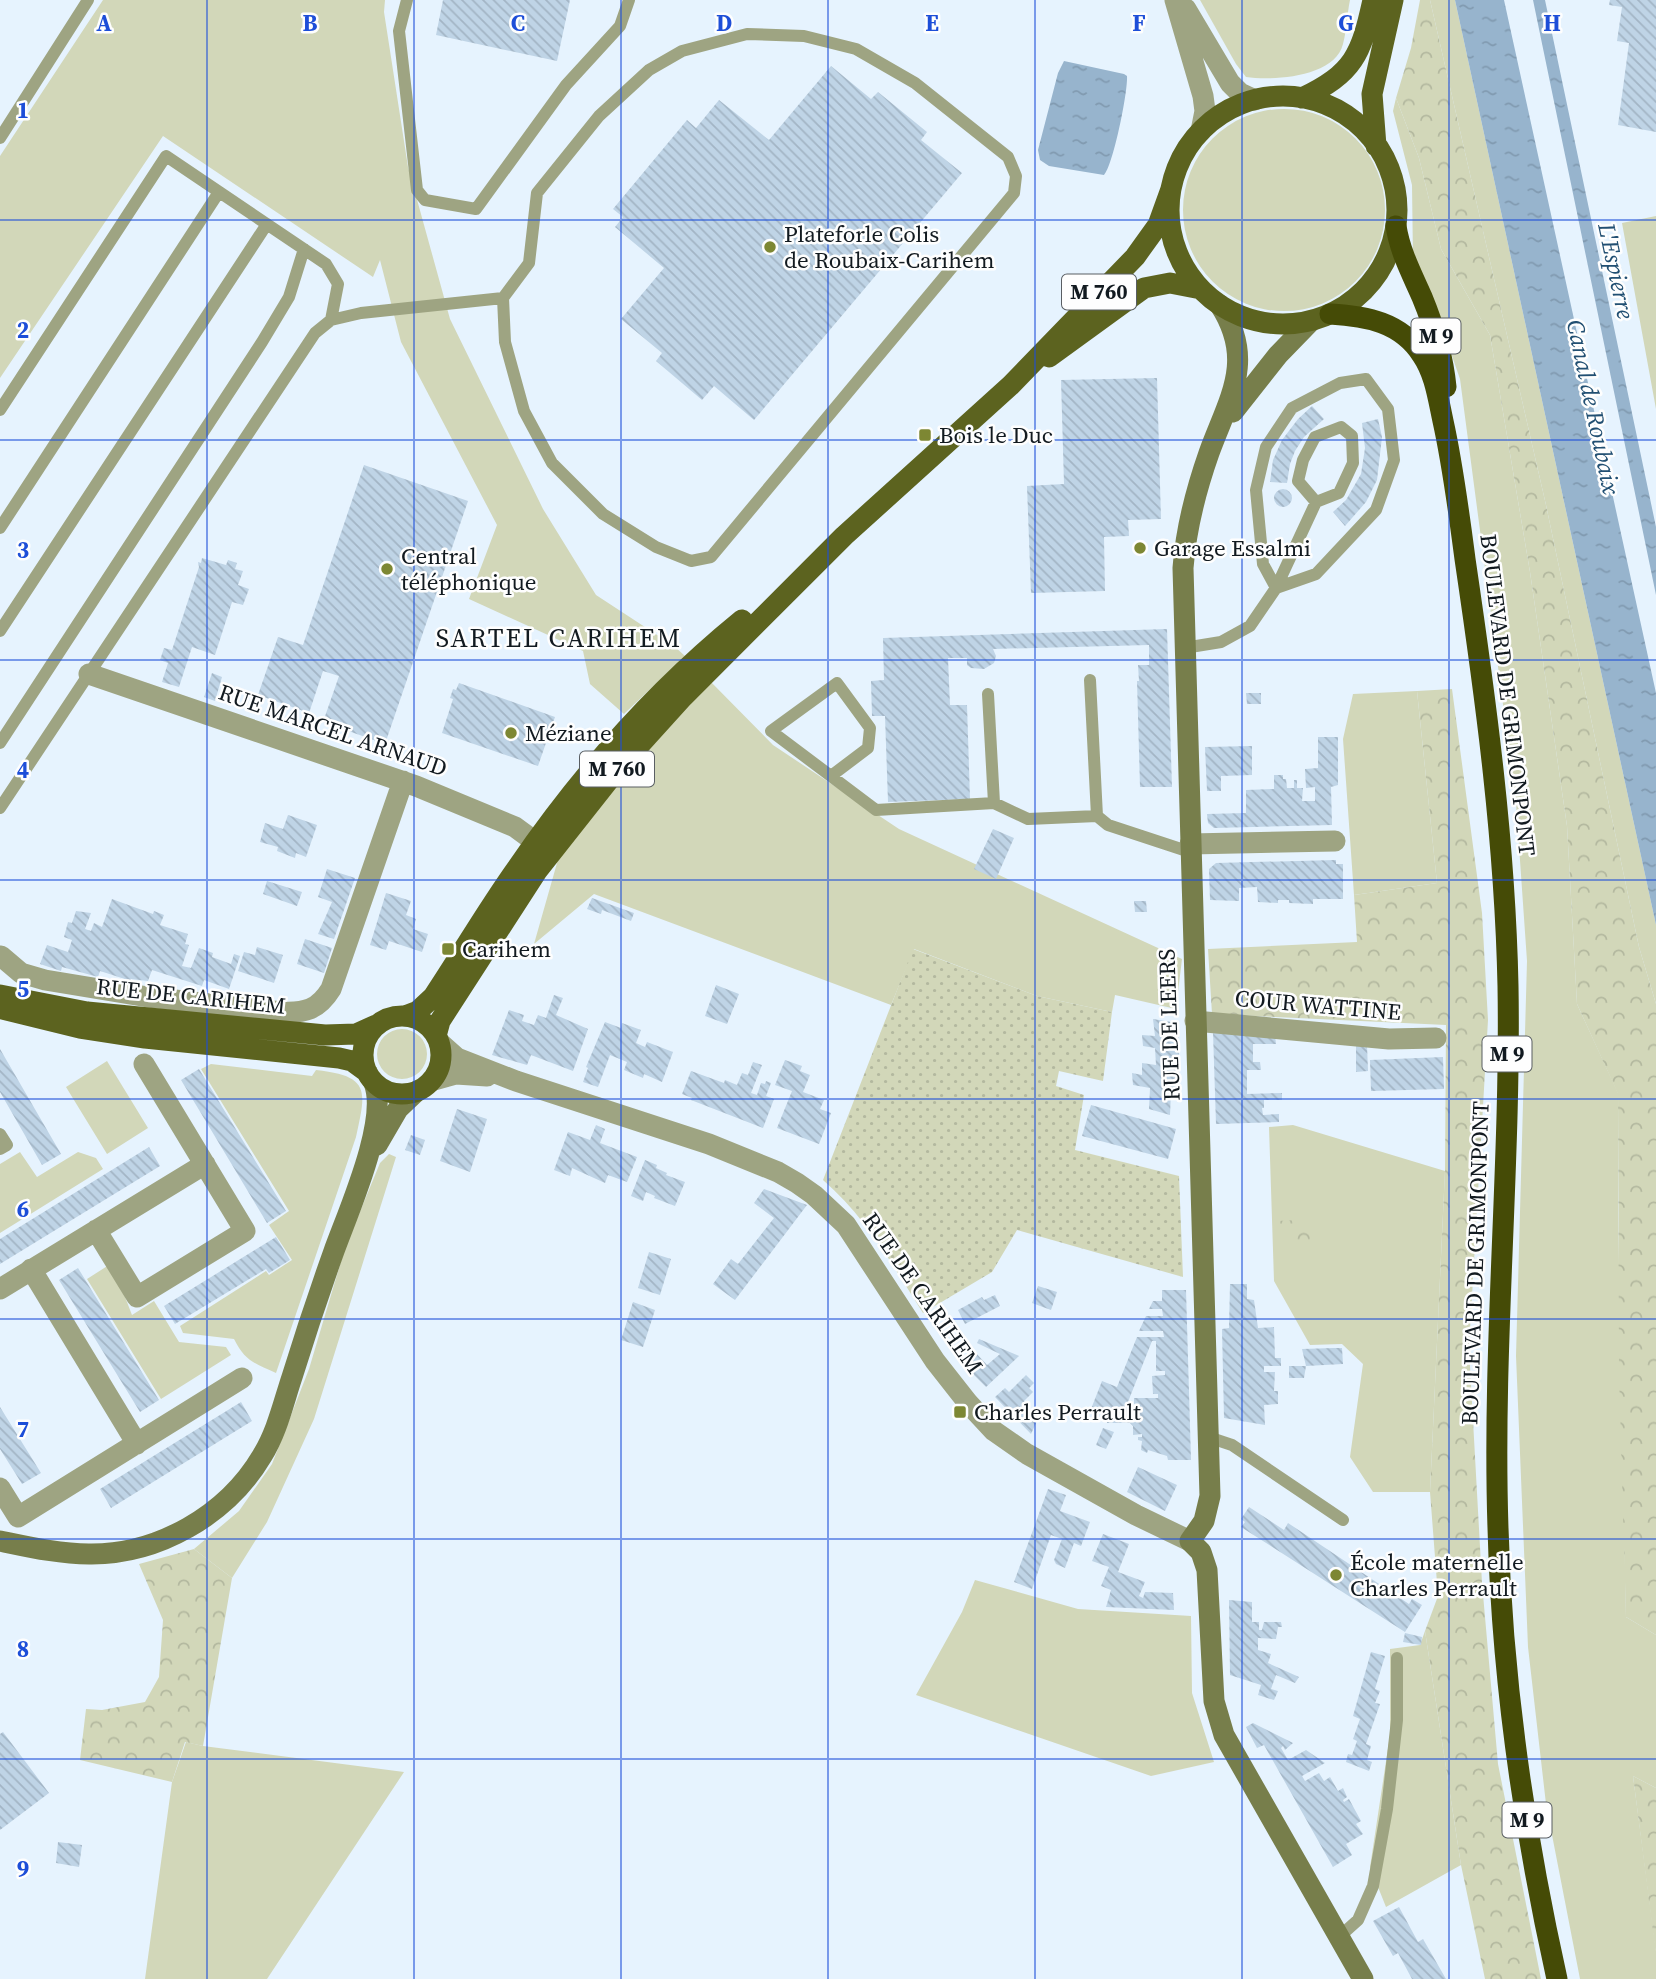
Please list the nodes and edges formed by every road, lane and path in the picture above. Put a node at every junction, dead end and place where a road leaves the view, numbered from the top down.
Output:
1 (88, 0) edge
2 (407, 0) edge
3 (629, 0) edge
4 (1175, 0) edge
5 (1182, 0) edge
6 (1373, 0) edge
7 (1393, 0) edge
8 (1301, 98) junction
9 (1255, 100) junction
10 (1201, 131) junction
11 (0, 138) edge
12 (1377, 146) junction
13 (1171, 189) junction
14 (219, 192) junction
15 (267, 224) junction
16 (1396, 226) junction
17 (304, 248) junction
18 (1201, 289) junction
19 (503, 298) junction
20 (1220, 305) junction
21 (1321, 317) junction
22 (331, 320) junction
23 (1011, 384) junction
24 (0, 410) edge
25 (1221, 428) junction
26 (1450, 452) junction
27 (1316, 502) junction
28 (0, 527) edge
29 (1276, 588) junction
30 (0, 631) edge
31 (1184, 648) junction
32 (89, 674) junction
33 (1090, 680) dead end
34 (988, 694) dead end
35 (0, 743) edge
36 (831, 776) junction
37 (403, 781) junction
38 (994, 803) junction
39 (0, 808) edge
40 (1097, 816) junction
41 (1335, 841) dead end
42 (543, 847) junction
43 (1190, 848) junction
44 (1, 956) edge
45 (0, 995) edge
46 (0, 1009) edge
47 (405, 1016) junction
48 (1195, 1021) junction
49 (376, 1025) junction
50 (1436, 1038) dead end
51 (438, 1040) junction
52 (144, 1064) dead end
53 (371, 1078) junction
54 (516, 1082) junction
55 (424, 1086) junction
56 (0, 1134) edge
57 (0, 1149) edge
58 (205, 1164) junction
59 (360, 1178) junction
60 (96, 1230) junction
61 (31, 1269) junction
62 (0, 1289) edge
63 (242, 1378) dead end
64 (1208, 1437) junction
65 (137, 1444) junction
66 (0, 1488) edge
67 (1343, 1520) dead end
68 (0, 1541) edge
69 (1190, 1541) junction
70 (1397, 1658) dead end
71 (1339, 1937) junction
72 (1550, 1946) junction
73 (1363, 1979) edge
74 (1557, 1979) edge
75 (1564, 1979) edge

1 - 11 lane
2 - 3 lane
4 - 10 street
5 - 9 street
6 - 8 main road
7 - 12 main road
8 - 9 main road
8 - 12 main road
9 - 10 main road
10 - 13 main road
12 - 16 main road
13 - 18 main road
13 - 23 main road, M 760
14 - 15 lane
14 - 24 lane
14 - 28 lane
15 - 17 lane
15 - 30 lane
16 - 21 main road
16 - 26 highway, BOULEVARD DE GRIMONPONT / M 9
17 - 22 lane
17 - 35 lane
18 - 20 main road
18 - 23 main road, M 760
19 - 19 lane
19 - 22 lane
20 - 21 main road
20 - 25 street, RUE DE LEERS
21 - 25 street, RUE DE LEERS
21 - 26 highway, BOULEVARD DE GRIMONPONT / M 9
22 - 32 lane
23 - 42 main road, M 760
25 - 31 street, RUE DE LEERS
26 - 72 highway, BOULEVARD DE GRIMONPONT / M 9
27 - 27 lane
27 - 29 lane
29 - 29 lane
29 - 31 lane
31 - 43 street, RUE DE LEERS
32 - 37 street, RUE MARCEL ARNAUD
32 - 39 lane
33 - 40 lane
34 - 38 lane
36 - 36 lane
36 - 38 lane
37 - 42 street, RUE MARCEL ARNAUD
37 - 44 street
38 - 40 lane
40 - 43 lane
41 - 43 street
42 - 47 main road, M 760
42 - 51 main road, M 760
43 - 48 street, RUE DE LEERS
45 - 49 main road, RUE DE CARIHEM
46 - 53 main road, RUE DE CARIHEM
47 - 49 main road
47 - 51 main road
48 - 50 street, COUR WATTINE
48 - 64 street, RUE DE LEERS
49 - 53 main road
51 - 54 street, RUE DE CARIHEM
51 - 55 main road
52 - 58 street
53 - 55 main road
53 - 59 street
54 - 55 street, RUE DE CARIHEM
54 - 69 street, RUE DE CARIHEM
55 - 59 street
56 - 57 lane
58 - 60 street
58 - 60 street
59 - 68 street
60 - 61 street
61 - 62 street
61 - 65 street
63 - 65 street
64 - 67 lane
64 - 69 street, RUE DE LEERS
65 - 66 street
69 - 71 street
70 - 71 lane
71 - 73 street
72 - 74 highway, M 9
72 - 75 highway

